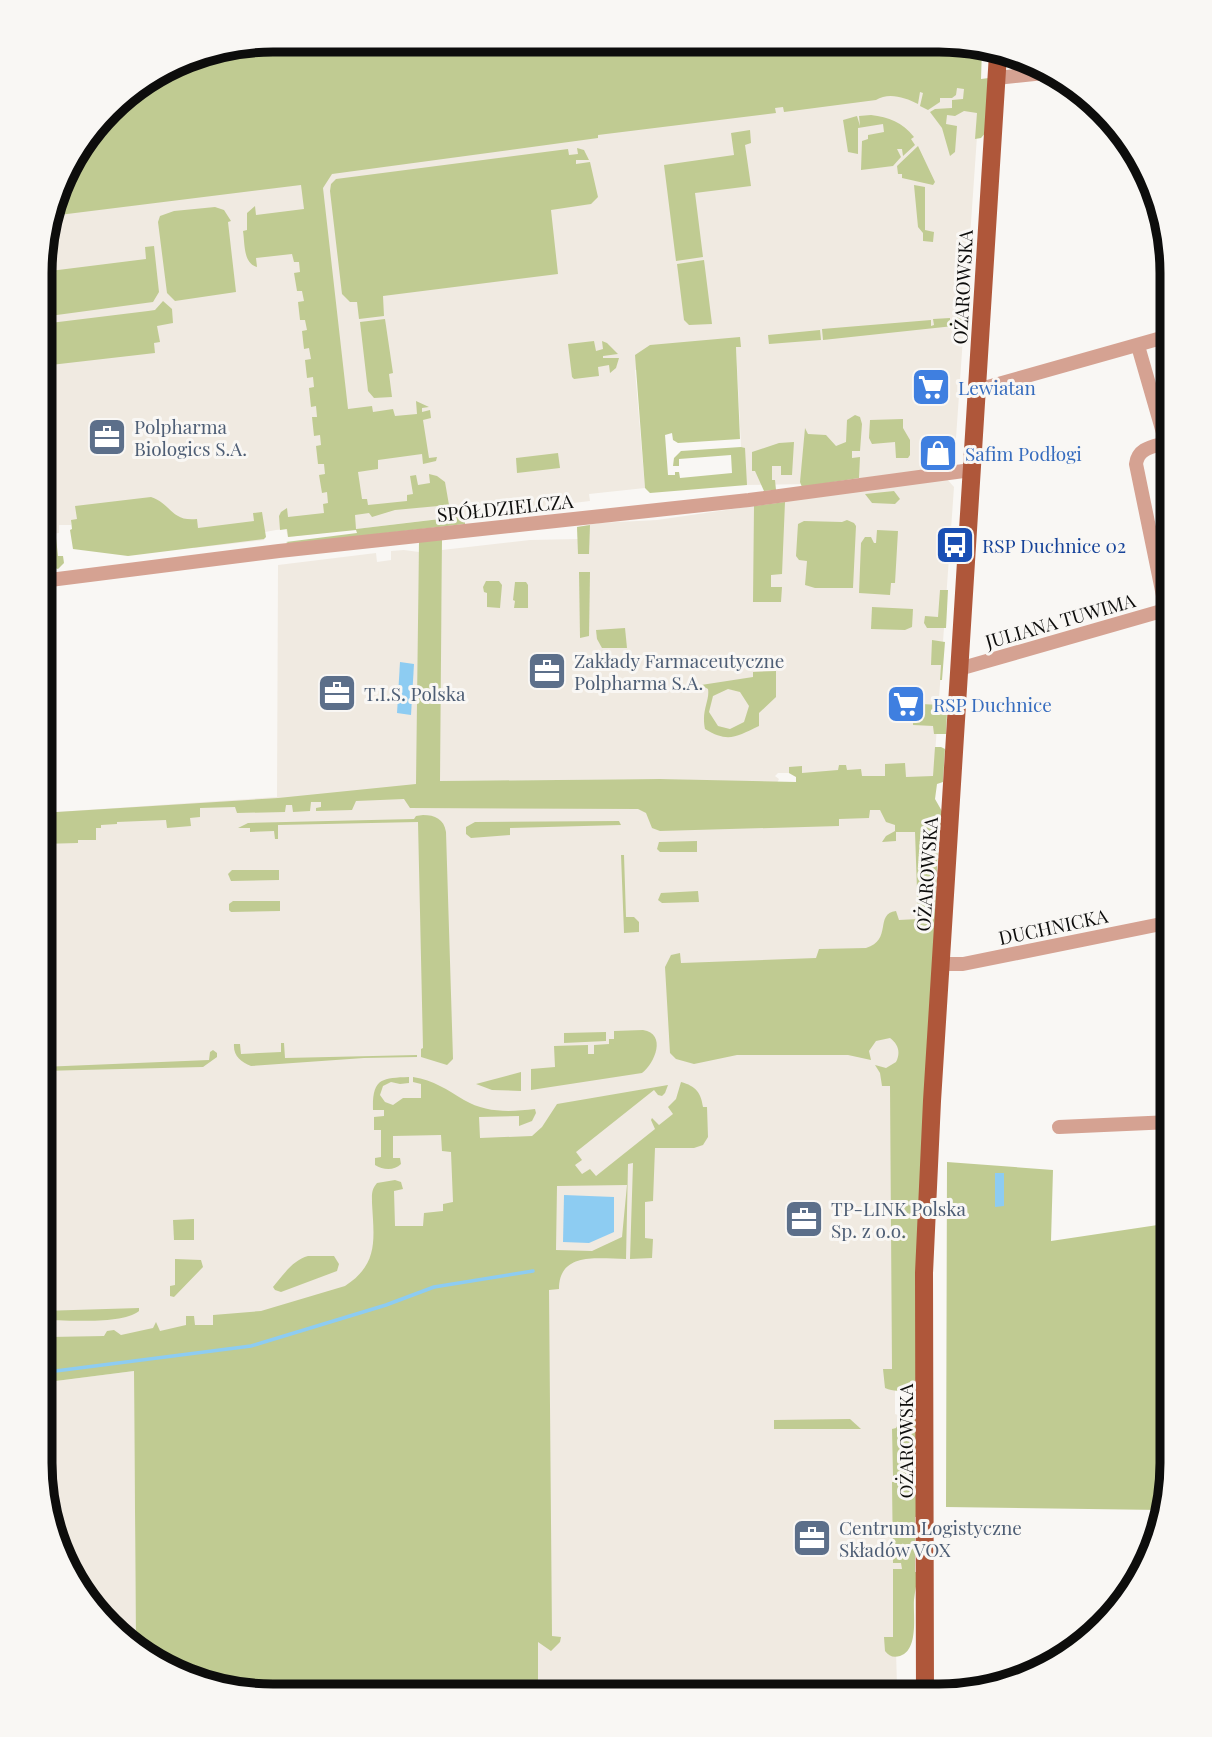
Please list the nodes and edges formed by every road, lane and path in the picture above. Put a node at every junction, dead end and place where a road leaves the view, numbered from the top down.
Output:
1 (997, 61) edge
2 (1034, 74) edge
3 (996, 78) junction
4 (1160, 339) edge
5 (1138, 346) junction
6 (977, 390) junction
7 (1160, 414) edge
8 (1160, 445) edge
9 (971, 470) junction
10 (1160, 568) edge
11 (53, 580) edge
12 (1160, 616) edge
13 (959, 670) junction
14 (1159, 924) edge
15 (941, 964) junction
16 (1159, 1123) edge
17 (1059, 1127) dead end
18 (925, 1684) edge

1 - 3 main road, OŻAROWSKA
2 - 3 street
3 - 6 main road, OŻAROWSKA
4 - 5 street
5 - 6 street
5 - 7 street
6 - 9 main road, OŻAROWSKA
8 - 10 street
9 - 11 street, SPÓŁDZIELCZA
9 - 13 main road, OŻAROWSKA
12 - 13 street, JULIANA TUWIMA
13 - 15 main road, OŻAROWSKA
14 - 15 street, DUCHNICKA
15 - 18 main road, OŻAROWSKA
16 - 17 street

